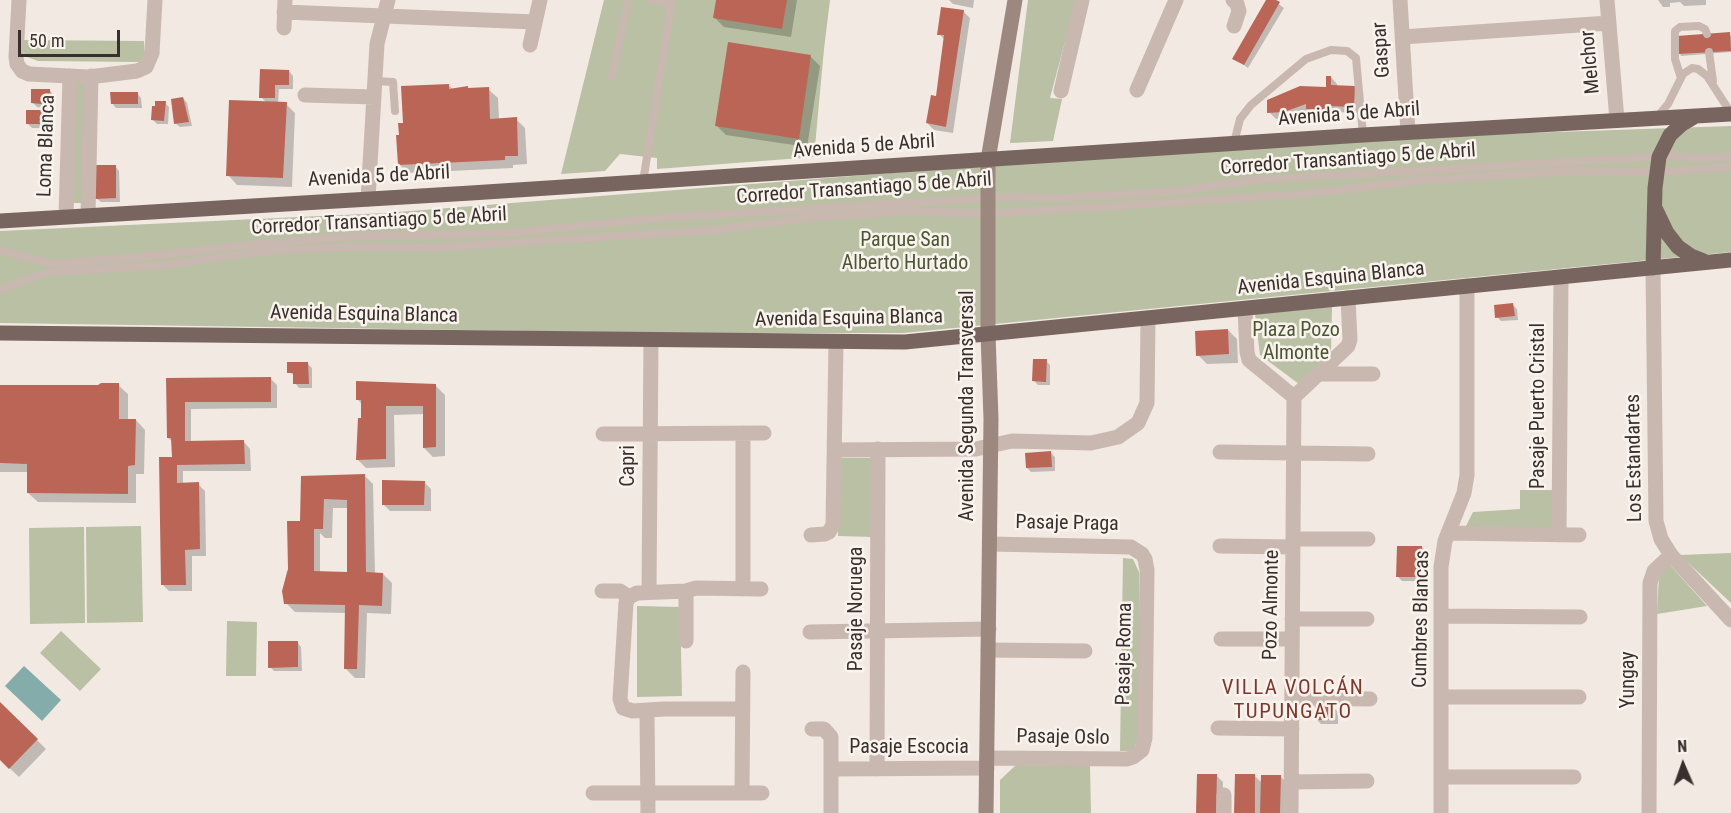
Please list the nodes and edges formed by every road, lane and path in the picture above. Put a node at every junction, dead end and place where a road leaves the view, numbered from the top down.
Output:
1 (20, 0) edge
2 (155, 0) edge
3 (388, 0) edge
4 (540, 0) edge
5 (628, 0) edge
6 (651, 0) edge
7 (1015, 0) edge
8 (1082, 0) edge
9 (1176, 0) edge
10 (1233, 0) edge
11 (1400, 0) edge
12 (1607, 0) edge
13 (671, 2) edge
14 (285, 6) edge
15 (384, 16) junction
16 (535, 22) junction
17 (1609, 23) junction
18 (1234, 26) dead end
19 (284, 27) dead end
20 (1707, 34) dead end
21 (1402, 37) junction
22 (530, 45) dead end
23 (1709, 52) dead end
24 (70, 76) junction
25 (91, 76) junction
26 (612, 76) dead end
27 (1681, 78) junction
28 (375, 81) junction
29 (1714, 87) junction
30 (1137, 90) dead end
31 (1061, 91) dead end
32 (305, 95) dead end
33 (374, 97) junction
34 (395, 111) dead end
35 (1731, 113) edge
36 (1697, 116) junction
37 (1656, 118) junction
38 (1617, 120) junction
39 (1408, 132) junction
40 (1363, 135) junction
41 (1234, 143) junction
42 (1731, 158) edge
43 (988, 160) junction
44 (1658, 164) junction
45 (1731, 167) edge
46 (643, 182) junction
47 (988, 198) junction
48 (368, 199) junction
49 (1655, 207) junction
50 (988, 214) junction
51 (88, 215) junction
52 (66, 216) junction
53 (0, 221) edge
54 (0, 251) edge
55 (1731, 260) edge
56 (1708, 263) junction
57 (1653, 268) junction
58 (1561, 277) junction
59 (1467, 286) junction
60 (0, 290) edge
61 (1348, 298) junction
62 (1245, 309) junction
63 (1148, 318) junction
64 (0, 333) edge
65 (988, 334) junction
66 (651, 340) junction
67 (836, 342) junction
68 (1319, 374) junction
69 (1372, 374) dead end
70 (1294, 397) junction
71 (743, 433) junction
72 (764, 433) dead end
73 (603, 434) dead end
74 (650, 434) junction
75 (991, 445) junction
76 (878, 449) junction
77 (835, 450) junction
78 (1220, 452) dead end
79 (1294, 453) junction
80 (1368, 454) dead end
81 (1448, 533) junction
82 (811, 535) dead end
83 (1559, 535) junction
84 (1579, 535) dead end
85 (1368, 539) dead end
86 (1293, 543) junction
87 (990, 544) junction
88 (1220, 546) dead end
89 (1142, 554) joint
90 (1671, 555) junction
91 (743, 589) junction
92 (761, 589) dead end
93 (602, 591) dead end
94 (686, 591) junction
95 (650, 592) junction
96 (629, 597) junction
97 (1441, 616) junction
98 (1580, 617) dead end
99 (1293, 619) junction
100 (1367, 619) dead end
101 (1731, 620) edge
102 (988, 629) junction
103 (878, 631) junction
104 (810, 632) dead end
105 (1221, 639) dead end
106 (1292, 639) junction
107 (686, 641) dead end
108 (988, 650) junction
109 (1085, 651) dead end
110 (742, 672) dead end
111 (1442, 697) junction
112 (1579, 697) dead end
113 (1292, 698) junction
114 (1370, 699) dead end
115 (742, 709) junction
116 (647, 711) junction
117 (1218, 728) dead end
118 (812, 729) dead end
119 (1292, 729) junction
120 (1138, 754) joint
121 (987, 763) junction
122 (831, 769) junction
123 (877, 769) junction
124 (1441, 777) junction
125 (1574, 777) dead end
126 (1367, 781) dead end
127 (1291, 782) junction
128 (648, 793) junction
129 (742, 793) junction
130 (762, 793) dead end
131 (593, 794) dead end
132 (1224, 795) dead end
133 (648, 813) edge
134 (831, 813) edge
135 (986, 813) edge
136 (1224, 813) edge
137 (1291, 813) edge
138 (1441, 813) edge
139 (1649, 813) edge

1 - 24 street
2 - 25 street
3 - 15 street
4 - 16 street
5 - 26 lane
6 - 13 lane
7 - 43 main road, Avenida Segunda Transversal
8 - 31 street
9 - 30 street
10 - 18 street
11 - 21 street, Gaspar
12 - 17 street, Melchor
13 - 46 lane
14 - 15 street
14 - 19 street
15 - 16 street
15 - 28 street
16 - 22 street
17 - 21 street
17 - 38 street, Melchor
20 - 27 lane
21 - 39 street, Gaspar
23 - 29 lane
24 - 25 street
24 - 52 street, Loma Blanca
25 - 51 street
27 - 29 lane
27 - 37 lane
28 - 33 street
28 - 34 lane
29 - 35 lane
32 - 33 street
33 - 48 street
35 - 36 main road, Avenida 5 de Abril
36 - 37 main road, Avenida 5 de Abril
36 - 44 main road
37 - 38 main road, Avenida 5 de Abril
38 - 39 main road, Avenida 5 de Abril
39 - 40 main road, Avenida 5 de Abril
40 - 41 main road, Avenida 5 de Abril
40 - 41 lane
41 - 43 main road, Avenida 5 de Abril
42 - 44 lane, Corredor Transantiago 5 de Abril
43 - 46 main road, Avenida 5 de Abril
43 - 47 main road, Avenida Segunda Transversal
44 - 45 lane
44 - 47 lane, Corredor Transantiago 5 de Abril
44 - 49 main road
44 - 50 lane, Corredor Transantiago 5 de Abril
46 - 48 main road, Avenida 5 de Abril
47 - 50 main road, Avenida Segunda Transversal
47 - 54 lane, Corredor Transantiago 5 de Abril
48 - 51 main road, Avenida 5 de Abril
49 - 56 main road
49 - 57 main road
50 - 60 lane, Corredor Transantiago 5 de Abril
50 - 65 main road, Avenida Segunda Transversal
51 - 52 main road, Avenida 5 de Abril
52 - 53 main road, Avenida 5 de Abril
55 - 56 main road, Avenida Esquina Blanca
56 - 57 main road, Avenida Esquina Blanca
57 - 58 main road, Avenida Esquina Blanca
57 - 90 street, Los Estandartes
58 - 59 main road, Avenida Esquina Blanca
58 - 83 street, Pasaje Puerto Cristal
59 - 61 main road, Avenida Esquina Blanca
59 - 81 street, Cumbres Blancas
61 - 62 main road, Avenida Esquina Blanca
61 - 68 street
62 - 63 main road, Avenida Esquina Blanca
62 - 70 street
63 - 65 main road, Avenida Esquina Blanca
63 - 75 street
64 - 66 main road, Avenida Esquina Blanca
65 - 67 main road, Avenida Esquina Blanca
65 - 75 main road, Avenida Segunda Transversal
66 - 67 main road, Avenida Esquina Blanca
66 - 74 street, Capri
67 - 77 street, Pasaje Noruega
68 - 69 street
68 - 70 street
70 - 79 street, Pozo Almonte
71 - 72 street
71 - 74 street
71 - 91 street
73 - 74 street
74 - 95 street, Capri
75 - 76 street
75 - 87 main road, Avenida Segunda Transversal
76 - 77 street
76 - 103 street, Pasaje Noruega
77 - 82 street, Pasaje Noruega
78 - 79 street
79 - 80 street
79 - 86 street, Pozo Almonte
81 - 83 street
81 - 97 street, Cumbres Blancas
83 - 84 street
85 - 86 street
86 - 88 street
86 - 99 street, Pozo Almonte
87 - 89 street, Pasaje Praga
87 - 102 main road, Avenida Segunda Transversal
89 - 120 street, Pasaje Roma
90 - 101 street, Los Estandartes
90 - 139 street, Yungay
91 - 92 street
91 - 94 street
93 - 96 street
94 - 95 street
94 - 107 street
95 - 96 street
96 - 116 street
97 - 98 street
97 - 111 street, Cumbres Blancas
99 - 100 street
99 - 106 street, Pozo Almonte
102 - 103 street
102 - 108 main road, Avenida Segunda Transversal
103 - 104 street
103 - 123 street, Pasaje Noruega
105 - 106 street
106 - 113 street, Pozo Almonte
108 - 109 street
108 - 121 main road, Avenida Segunda Transversal
110 - 115 street
111 - 112 street
111 - 124 street, Cumbres Blancas
113 - 114 street
113 - 119 street, Pozo Almonte
115 - 116 street
115 - 129 street
116 - 128 street
117 - 119 street
118 - 122 street, Pasaje Escocia
119 - 127 street, Pozo Almonte
120 - 121 street, Pasaje Oslo
121 - 123 street, Pasaje Escocia
121 - 135 main road, Avenida Segunda Transversal
122 - 123 street, Pasaje Escocia
122 - 134 street, Pasaje Escocia
124 - 125 street
124 - 138 street, Cumbres Blancas
126 - 127 street
127 - 137 street, Pozo Almonte
128 - 129 street
128 - 131 street
128 - 133 street
129 - 130 street
132 - 136 street

